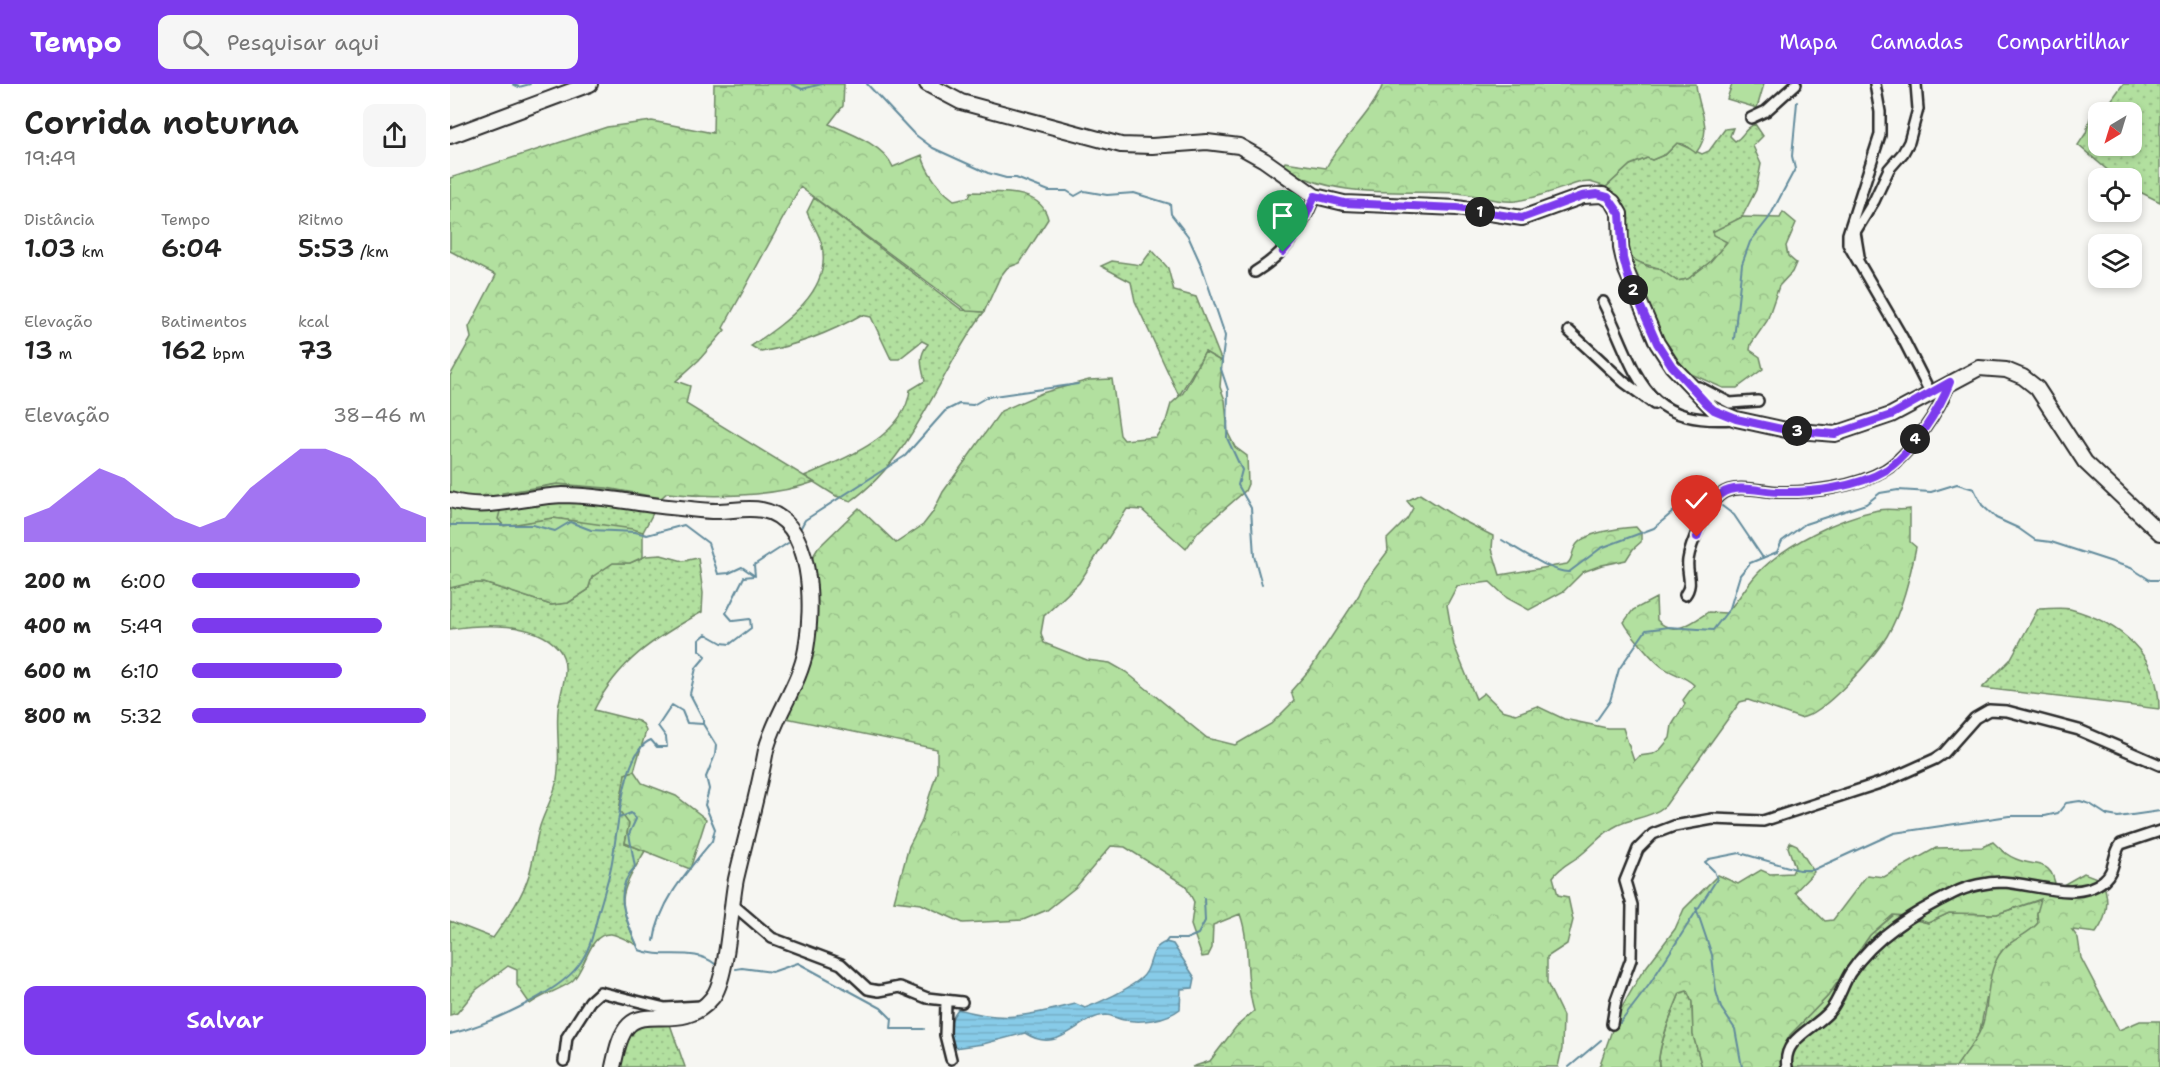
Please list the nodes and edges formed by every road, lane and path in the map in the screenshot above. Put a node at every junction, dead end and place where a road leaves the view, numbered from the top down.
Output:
1 (590, 84) edge
2 (927, 84) edge
3 (942, 84) edge
4 (1796, 84) edge
5 (1875, 84) edge
6 (1916, 84) edge
7 (950, 98) junction
8 (1751, 118) dead end
9 (450, 136) edge
10 (1315, 196) junction
11 (1255, 272) dead end
12 (1869, 281) junction
13 (1604, 302) dead end
14 (1569, 331) dead end
15 (1950, 382) junction
16 (1692, 389) junction
17 (1931, 394) junction
18 (1758, 401) dead end
19 (1662, 406) junction
20 (1736, 419) junction
21 (450, 500) edge
22 (2160, 533) edge
23 (1685, 595) dead end
24 (2160, 765) edge
25 (2160, 831) edge
26 (731, 903) junction
27 (946, 1002) junction
28 (962, 1002) dead end
29 (703, 1006) junction
30 (1612, 1024) dead end
31 (951, 1059) dead end
32 (564, 1061) dead end
33 (613, 1067) edge
34 (1787, 1067) edge

1 - 9 street
2 - 7 street
3 - 7 street
4 - 8 street
5 - 12 street
6 - 12 street
7 - 10 street
10 - 11 street
10 - 16 street
12 - 17 street
13 - 19 street
14 - 19 street
15 - 17 street
15 - 22 street
15 - 23 street
16 - 18 street
16 - 20 street
17 - 20 street
19 - 20 street
21 - 26 street
24 - 30 street
25 - 34 street
26 - 27 street
26 - 29 street
27 - 28 street
27 - 31 street
29 - 32 street
29 - 33 street

